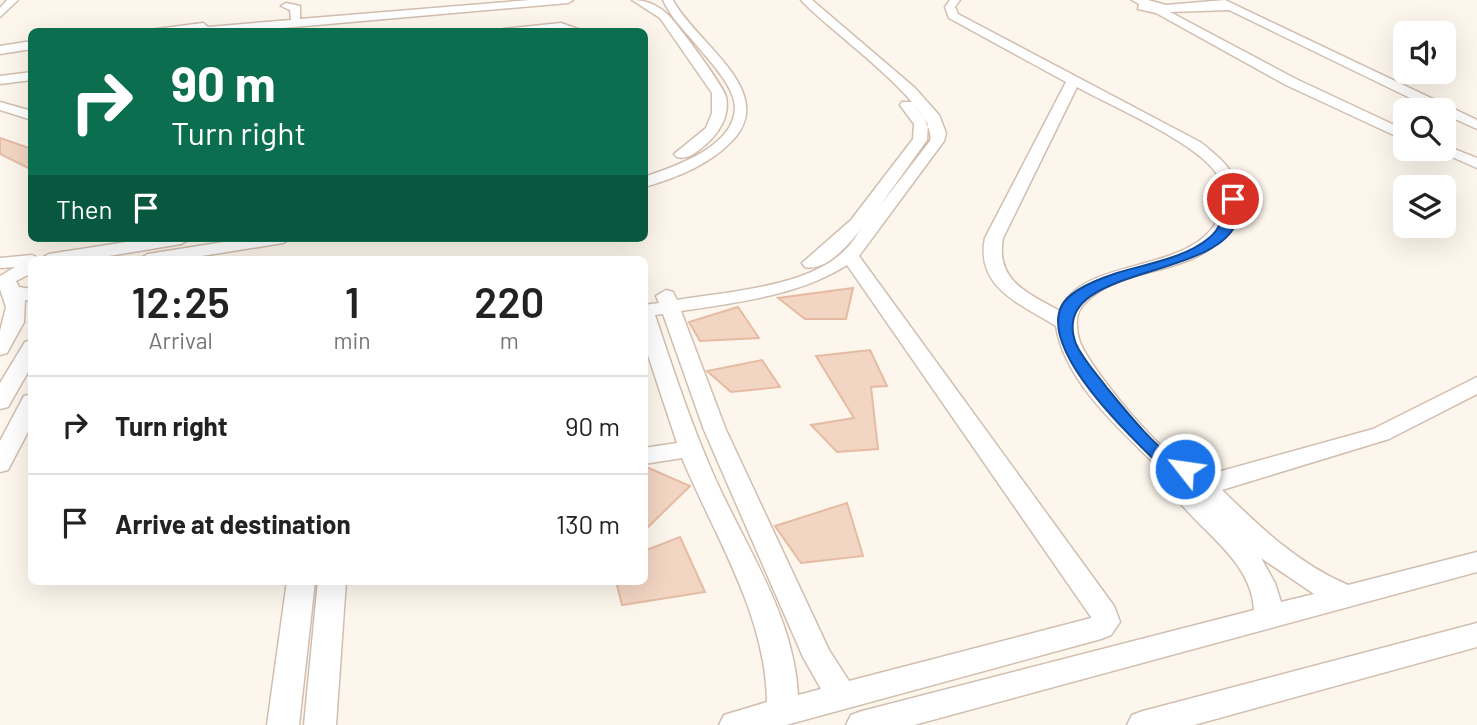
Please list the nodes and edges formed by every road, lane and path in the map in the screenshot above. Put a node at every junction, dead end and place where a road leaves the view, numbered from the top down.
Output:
1 (13, 0) edge
2 (516, 0) edge
3 (568, 0) edge
4 (636, 0) edge
5 (650, 0) edge
6 (668, 0) edge
7 (792, 0) edge
8 (806, 0) edge
9 (955, 0) edge
10 (1193, 0) edge
11 (1216, 0) edge
12 (287, 3) edge
13 (1236, 4) edge
14 (1152, 6) edge
15 (0, 14) edge
16 (290, 19) junction
17 (185, 28) edge
18 (232, 28) edge
19 (542, 28) edge
20 (567, 28) edge
21 (28, 39) edge
22 (0, 40) edge
23 (28, 45) edge
24 (0, 48) edge
25 (1352, 52) junction
26 (1331, 54) junction
27 (28, 77) edge
28 (888, 79) junction
29 (1074, 79) junction
30 (2, 80) edge
31 (0, 106) edge
32 (1477, 110) edge
33 (28, 115) edge
34 (1477, 125) edge
35 (1393, 129) edge
36 (1456, 155) edge
37 (1477, 163) edge
38 (648, 169) edge
39 (648, 181) edge
40 (163, 242) edge
41 (257, 242) edge
42 (68, 256) edge
43 (167, 256) edge
44 (850, 256) junction
45 (28, 262) edge
46 (0, 263) edge
47 (28, 265) edge
48 (13, 289) edge
49 (660, 300) edge
50 (648, 323) edge
51 (1066, 323) junction
52 (0, 349) edge
53 (28, 353) edge
54 (1477, 384) edge
55 (0, 402) edge
56 (28, 409) edge
57 (690, 449) junction
58 (648, 455) edge
59 (0, 464) edge
60 (1202, 490) junction
61 (1477, 562) edge
62 (300, 585) edge
63 (332, 585) edge
64 (1347, 597) junction
65 (1268, 617) junction
66 (1477, 635) edge
67 (842, 697) junction
68 (783, 712) junction
69 (283, 725) edge
70 (320, 725) edge
71 (735, 725) edge
72 (862, 725) edge
73 (1143, 725) edge

1 - 15 street
2 - 16 street
3 - 18 street
4 - 5 street
4 - 38 street
6 - 39 street
7 - 28 street
8 - 28 street
9 - 29 street
10 - 14 street
11 - 13 street
12 - 16 street
13 - 14 street
13 - 25 street
13 - 26 street
14 - 35 street
16 - 17 street
19 - 20 street
21 - 22 street
22 - 24 street
23 - 24 street
25 - 26 street
25 - 32 street
26 - 34 street
27 - 30 street
28 - 44 street
28 - 49 street
29 - 51 street
29 - 51 street
31 - 33 street
36 - 37 street
40 - 42 street
41 - 43 street
44 - 49 street
44 - 67 street
45 - 46 street
47 - 48 street
48 - 52 street
49 - 67 street
50 - 57 street
51 - 60 street
53 - 55 street
54 - 60 street
56 - 59 street
57 - 58 street
57 - 68 street
60 - 64 street
60 - 65 street
61 - 64 street
62 - 69 street
63 - 70 street
64 - 65 street
65 - 72 street
66 - 73 street
67 - 68 street
68 - 71 street

